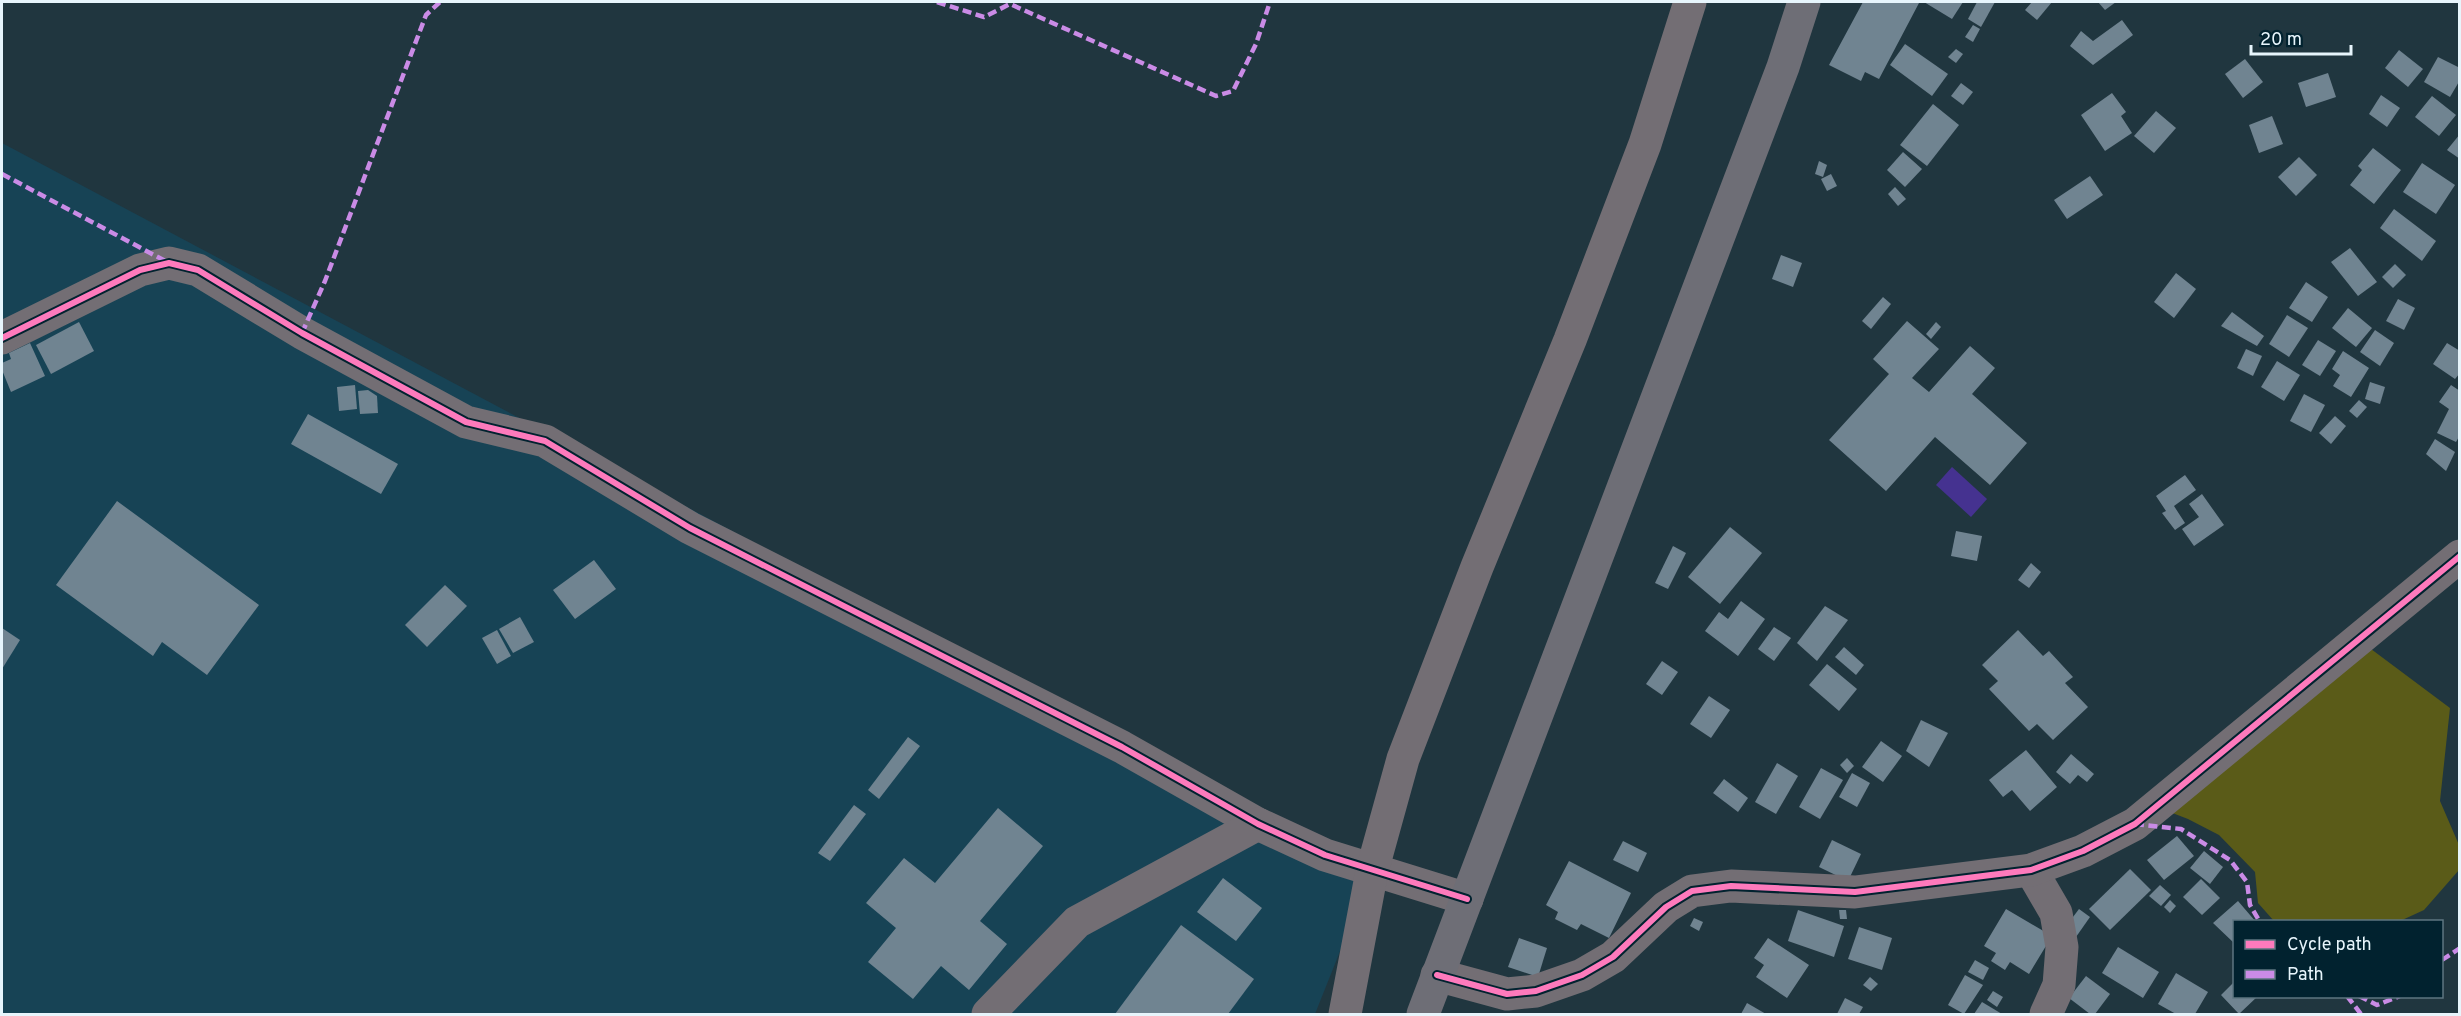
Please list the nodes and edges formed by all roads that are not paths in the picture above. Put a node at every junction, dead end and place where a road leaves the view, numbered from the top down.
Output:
1 (1690, 2) edge
2 (1804, 2) edge
3 (2, 338) edge
4 (2460, 556) edge
5 (1258, 824) junction
6 (2031, 870) junction
7 (1372, 871) junction
8 (1467, 899) junction
9 (1437, 975) junction
10 (988, 1014) edge
11 (1345, 1014) edge
12 (1423, 1014) edge
13 (2046, 1014) edge

1 - 7 street
2 - 8 main road
3 - 5 street
4 - 6 street
5 - 7 street
5 - 10 street
6 - 9 street
6 - 13 street
7 - 8 street
7 - 11 street
8 - 9 main road
9 - 12 main road

